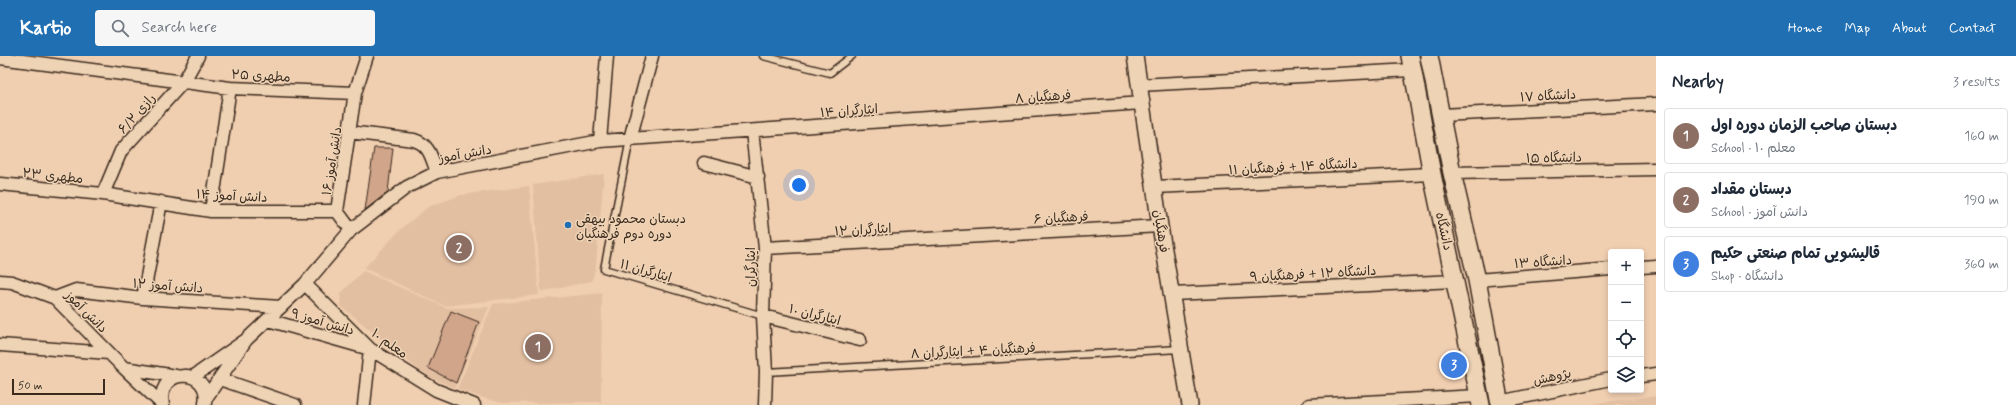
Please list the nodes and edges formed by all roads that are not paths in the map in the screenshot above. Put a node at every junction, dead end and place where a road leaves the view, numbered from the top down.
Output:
1 (198, 56) edge
2 (367, 56) edge
3 (606, 56) edge
4 (652, 56) edge
5 (763, 56) edge
6 (852, 56) edge
7 (1135, 56) edge
8 (1429, 56) edge
9 (0, 58) edge
10 (1411, 63) edge
11 (184, 81) junction
12 (1139, 85) junction
13 (230, 88) junction
14 (355, 93) junction
15 (1142, 103) junction
16 (1656, 104) edge
17 (1441, 115) junction
18 (947, 116) joint
19 (752, 131) junction
20 (349, 132) junction
21 (630, 140) junction
22 (600, 141) junction
23 (704, 163) dead end
24 (1656, 169) edge
25 (437, 172) junction
26 (1452, 173) junction
27 (1432, 174) junction
28 (758, 177) junction
29 (0, 184) edge
30 (1155, 187) junction
31 (103, 194) junction
32 (161, 202) junction
33 (211, 210) junction
34 (337, 211) junction
35 (1160, 226) junction
36 (351, 230) junction
37 (962, 237) joint
38 (765, 248) junction
39 (1656, 266) edge
40 (1644, 267) edge
41 (1608, 269) edge
42 (1477, 280) junction
43 (0, 281) edge
44 (1456, 281) junction
45 (305, 284) junction
46 (1172, 294) junction
47 (54, 298) junction
48 (143, 298) junction
49 (281, 307) junction
50 (763, 316) junction
51 (268, 320) junction
52 (246, 340) junction
53 (860, 340) dead end
54 (0, 345) edge
55 (370, 349) junction
56 (1180, 349) junction
57 (109, 354) junction
58 (124, 368) junction
59 (766, 372) junction
60 (1656, 374) edge
61 (176, 376) junction
62 (1644, 376) edge
63 (193, 377) junction
64 (220, 379) junction
65 (1608, 380) edge
66 (1480, 400) edge
67 (205, 401) edge
68 (1500, 404) edge
69 (163, 405) edge
70 (295, 405) edge
71 (364, 405) edge
72 (474, 405) edge
73 (765, 405) edge
74 (1190, 405) edge
75 (1309, 405) edge

1 - 11 street, رازی ۶/۲
2 - 14 street, دانش آموز ۱۶
3 - 22 street
4 - 21 street
5 - 6 lane
7 - 12 street, فرهنگیان
8 - 17 main road, دانشگاه
9 - 11 street, مطهری ۲۵
10 - 12 street
10 - 27 main road, دانشگاه
11 - 13 street, مطهری ۲۵
11 - 31 street, رازی ۶/۲
12 - 15 street, فرهنگیان
13 - 14 street, مطهری ۲۵
13 - 33 street
14 - 20 street, دانش آموز ۱۶
15 - 18 street, فرهنگیان ۸
15 - 30 street, فرهنگیان
16 - 17 street, دانشگاه ۱۷
17 - 26 main road, دانشگاه
18 - 19 street, ایثارگران ۱۴
19 - 21 street, دانش آموز
19 - 28 street, ایثارگران
20 - 25 street
20 - 34 street, دانش آموز ۱۶
21 - 22 street, دانش آموز
21 - 50 lane, ایثارگران ۱۱
22 - 25 street, دانش آموز
23 - 28 street
24 - 26 street, دانشگاه ۱۵
25 - 36 street, دانش آموز
26 - 42 main road, دانشگاه
27 - 30 street, دانشگاه ۱۴ + فرهنگیان ۱۱
27 - 44 main road, دانشگاه
28 - 38 street, ایثارگران
29 - 31 street, مطهری ۲۳
30 - 35 street, فرهنگیان
31 - 32 street, دانش آموز ۱۴
32 - 33 street, دانش آموز ۱۴
32 - 48 street
33 - 34 street, دانش آموز ۱۴
34 - 36 street, دانش آموز ۱۶
35 - 37 street, فرهنگیان ۶
35 - 46 street, فرهنگیان
36 - 45 street, دانش آموز
37 - 38 street, ایثارگران ۱۲
38 - 50 street, ایثارگران
39 - 40 street
41 - 42 street, دانشگاه ۱۳
42 - 68 main road, دانشگاه
43 - 47 street, دانش آموز
44 - 46 street, دانشگاه ۱۲ + فرهنگیان ۹
44 - 66 main road, دانشگاه
45 - 49 street, دانش آموز
45 - 55 street, معلم ۱۰
46 - 56 street, فرهنگیان
47 - 48 street, دانش آموز ۱۲
47 - 57 street, دانش آموز
48 - 49 street, دانش آموز ۱۲
49 - 51 street, دانش آموز
50 - 53 street, ایثارگران ۱۰
50 - 59 street, ایثارگران
51 - 52 street, دانش آموز
51 - 55 street, دانش آموز ۹
52 - 63 street
52 - 64 street
54 - 57 street
55 - 71 street
55 - 72 street, معلم ۱۰
56 - 59 lane, فرهنگیان ۴ + ایثارگران ۸
56 - 74 street, فرهنگیان
57 - 58 street, دانش آموز
58 - 61 street
58 - 69 street, دانش آموز
59 - 73 street, ایثارگران
60 - 62 street
61 - 63 street
61 - 69 street
63 - 67 street
64 - 67 street
64 - 70 street
65 - 68 street, پژوهش
66 - 75 street

